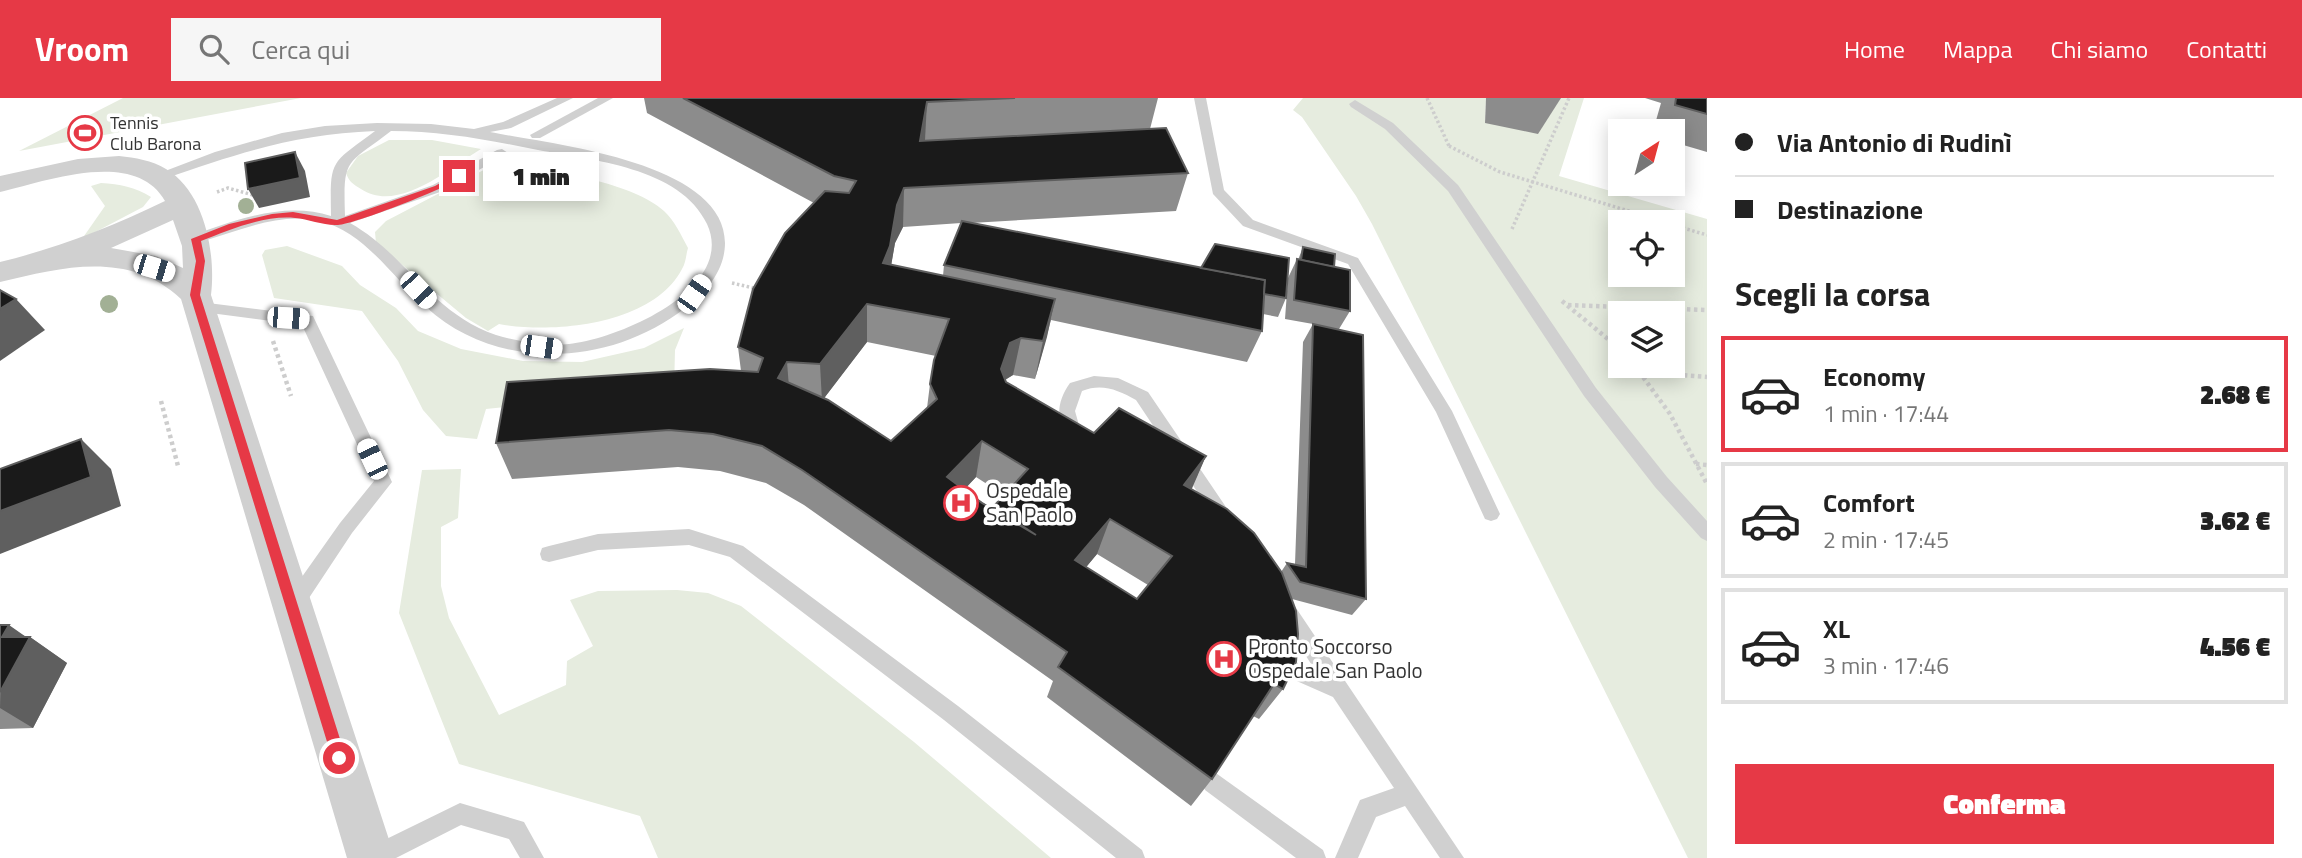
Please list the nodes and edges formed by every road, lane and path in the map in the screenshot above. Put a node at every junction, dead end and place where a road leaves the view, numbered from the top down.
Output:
1 (567, 98) edge
2 (607, 98) edge
3 (1200, 98) edge
4 (1427, 98) edge
5 (1569, 98) edge
6 (1355, 104) dead end
7 (387, 128) junction
8 (464, 132) junction
9 (536, 135) dead end
10 (1437, 140) dead end
11 (1449, 146) junction
12 (502, 153) dead end
13 (159, 176) junction
14 (1533, 183) junction
15 (0, 184) edge
16 (218, 192) dead end
17 (253, 195) edge
18 (182, 204) junction
19 (1624, 210) edge
20 (338, 223) junction
21 (1685, 229) edge
22 (1707, 235) edge
23 (1509, 237) dead end
24 (196, 239) junction
25 (58, 258) junction
26 (0, 272) edge
27 (1558, 297) dead end
28 (197, 301) junction
29 (1567, 305) junction
30 (1707, 310) edge
31 (272, 337) dead end
32 (1608, 339) edge
33 (1685, 375) edge
34 (1707, 377) edge
35 (1644, 378) edge
36 (291, 396) dead end
37 (161, 401) dead end
38 (1090, 449) edge
39 (1696, 464) junction
40 (1707, 465) edge
41 (178, 466) dead end
42 (1707, 484) edge
43 (1195, 512) edge
44 (1491, 514) dead end
45 (1707, 533) edge
46 (550, 554) dead end
47 (1273, 591) edge
48 (292, 607) junction
49 (1281, 665) edge
50 (1340, 690) junction
51 (1213, 782) edge
52 (1410, 794) junction
53 (372, 858) edge
54 (533, 858) edge
55 (1134, 858) edge
56 (1315, 858) edge
57 (1346, 858) edge
58 (1453, 858) edge

1 - 8 lane
2 - 9 lane
3 - 44 lane
4 - 11 path
5 - 14 path
6 - 45 lane
7 - 8 lane
7 - 13 lane
7 - 20 lane
8 - 20 lane
10 - 11 path
11 - 14 path
12 - 20 lane
13 - 15 street
13 - 18 street
14 - 19 path
14 - 23 path
16 - 17 path
18 - 24 street
18 - 25 street
20 - 24 lane
21 - 22 path
24 - 28 street
25 - 26 street
25 - 28 street
27 - 29 path
28 - 48 street
28 - 48 lane
29 - 30 path
29 - 32 path
31 - 36 path
33 - 34 path
35 - 39 path
37 - 41 path
38 - 43 lane
39 - 40 path
39 - 42 path
46 - 55 lane
47 - 50 lane
48 - 53 street
49 - 50 lane
50 - 52 lane
51 - 56 lane
52 - 57 lane
52 - 58 lane
53 - 54 lane

